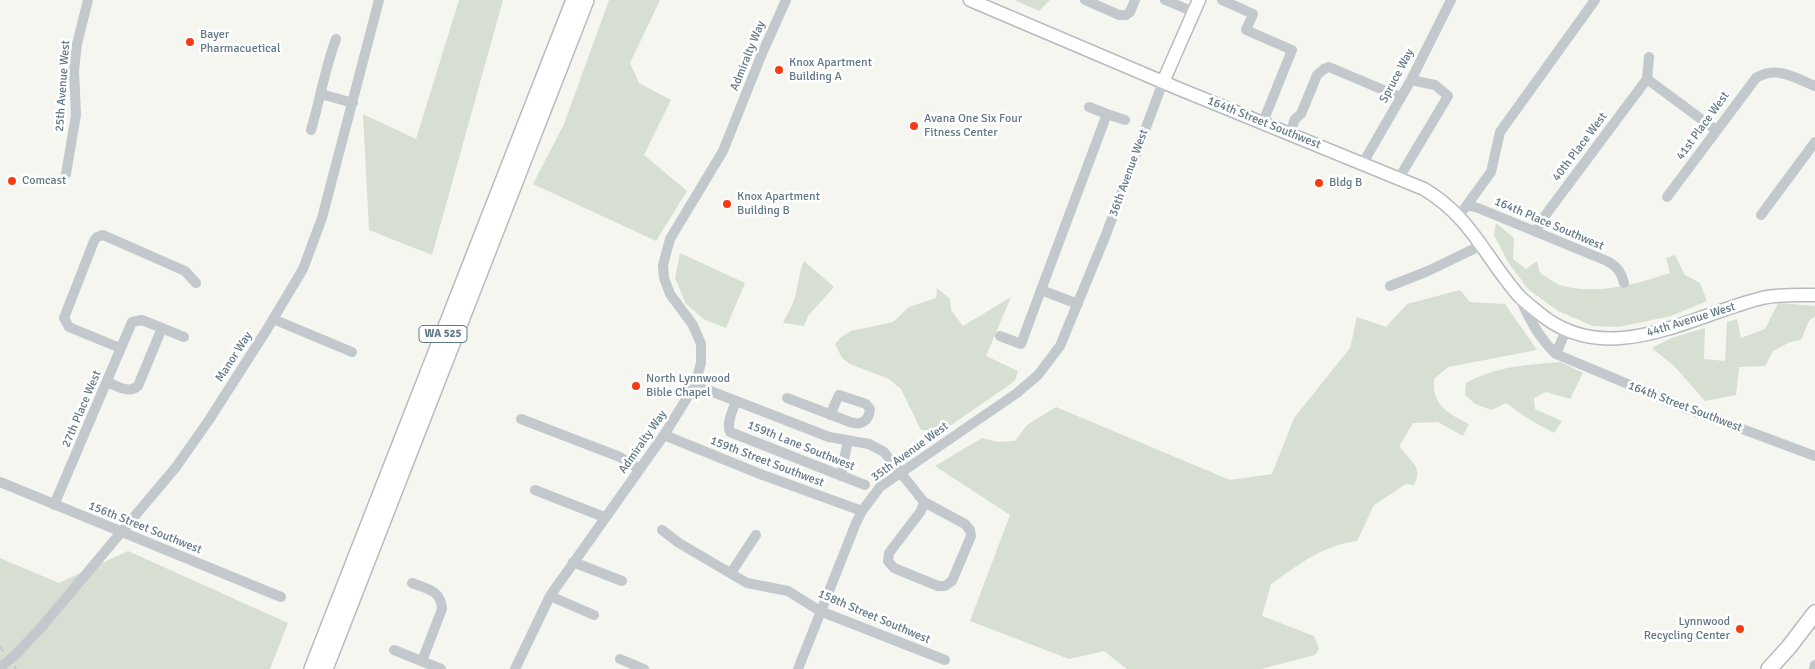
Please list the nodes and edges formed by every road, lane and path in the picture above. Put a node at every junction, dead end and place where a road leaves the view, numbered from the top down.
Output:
1 (88, 0) edge
2 (379, 0) edge
3 (574, 0) edge
4 (586, 0) edge
5 (786, 0) edge
6 (970, 0) edge
7 (1085, 0) edge
8 (1134, 0) edge
9 (1165, 0) edge
10 (1222, 0) edge
11 (1451, 0) edge
12 (1596, 0) edge
13 (1196, 6) edge
14 (336, 39) dead end
15 (1649, 57) dead end
16 (1647, 79) junction
17 (1410, 80) junction
18 (1163, 82) junction
19 (1815, 86) edge
20 (321, 94) junction
21 (1400, 97) junction
22 (353, 103) junction
23 (1089, 107) dead end
24 (1107, 114) junction
25 (1125, 120) dead end
26 (1263, 122) junction
27 (311, 130) dead end
28 (1716, 130) junction
29 (1290, 133) junction
30 (1815, 142) edge
31 (1363, 163) junction
32 (66, 174) dead end
33 (1399, 178) junction
34 (1667, 197) dead end
35 (1467, 205) junction
36 (1760, 215) dead end
37 (1459, 216) junction
38 (1536, 232) junction
39 (1482, 246) junction
40 (196, 283) dead end
41 (1624, 283) dead end
42 (1390, 286) dead end
43 (1041, 290) junction
44 (1815, 295) edge
45 (1520, 297) junction
46 (1078, 304) junction
47 (273, 319) junction
48 (162, 328) junction
49 (1566, 330) junction
50 (1000, 336) dead end
51 (184, 337) dead end
52 (1060, 346) joint
53 (120, 348) junction
54 (352, 352) dead end
55 (1556, 354) junction
56 (107, 382) junction
57 (695, 385) junction
58 (787, 398) dead end
59 (736, 401) junction
60 (830, 415) dead end
61 (521, 419) dead end
62 (664, 435) junction
63 (848, 440) junction
64 (1815, 456) edge
65 (640, 470) junction
66 (899, 473) junction
67 (841, 476) junction
68 (0, 482) edge
69 (865, 485) dead end
70 (535, 490) dead end
71 (924, 502) junction
72 (54, 505) junction
73 (862, 511) junction
74 (604, 517) junction
75 (662, 530) dead end
76 (121, 532) junction
77 (756, 535) dead end
78 (573, 562) junction
79 (731, 573) junction
80 (622, 580) dead end
81 (412, 583) dead end
82 (550, 596) junction
83 (281, 597) dead end
84 (820, 610) junction
85 (1815, 614) edge
86 (594, 615) dead end
87 (394, 650) dead end
88 (620, 659) dead end
89 (419, 660) junction
90 (944, 660) dead end
91 (1815, 665) edge
92 (0, 668) edge
93 (639, 668) edge
94 (312, 669) edge
95 (325, 669) edge
96 (412, 669) edge
97 (441, 669) edge
98 (515, 669) edge
99 (798, 669) edge
100 (1769, 669) edge
101 (1814, 669) edge

1 - 32 street, 25th Avenue West
2 - 22 street, Manor Way
3 - 94 highway, WA 525
4 - 95 highway, WA 525
5 - 57 street, Admiralty Way
6 - 18 main road, 164th Street Southwest
7 - 8 street
9 - 13 street
10 - 26 street
11 - 17 street, Spruce Way
12 - 35 street
13 - 18 main road, 36th Avenue West
14 - 20 street
15 - 16 street
16 - 28 street
16 - 38 street, 40th Place West
17 - 21 street, Spruce Way
17 - 33 street
18 - 26 main road, 164th Street Southwest
18 - 46 street, 36th Avenue West
19 - 28 street, 41st Place West
20 - 22 street
20 - 27 street
21 - 29 street
21 - 31 street, Spruce Way
22 - 47 street, Manor Way
23 - 24 street
24 - 25 street
24 - 43 street
26 - 29 main road, 164th Street Southwest
28 - 34 street, 41st Place West
29 - 31 main road, 164th Street Southwest
30 - 36 street
31 - 33 main road, 164th Street Southwest
33 - 37 main road, 164th Street Southwest
35 - 37 street
35 - 38 street, 164th Place Southwest
37 - 39 main road, 164th Street Southwest
38 - 41 street, 164th Place Southwest
39 - 42 street
39 - 45 main road, 164th Street Southwest
40 - 53 street
43 - 46 street
43 - 50 street
44 - 49 main road, 44th Avenue West
45 - 49 main road, 44th Avenue West
45 - 55 street
46 - 52 street, 36th Avenue West
47 - 54 street
47 - 76 street, Manor Way
48 - 51 street
48 - 53 street, 27th Place West
48 - 56 street
49 - 55 street
52 - 66 street, 35th Avenue West
53 - 56 street, 27th Place West
55 - 64 street, 164th Street Southwest
56 - 72 street, 27th Place West
57 - 59 street
57 - 62 street, Admiralty Way
58 - 60 street
59 - 63 street
59 - 67 street, 159th Lane Southwest
61 - 65 street
62 - 65 street, Admiralty Way
62 - 73 street, 159th Street Southwest
63 - 66 street
63 - 67 street
65 - 74 street, Admiralty Way
66 - 71 street
66 - 73 street, 35th Avenue West
67 - 69 street, 159th Lane Southwest
68 - 72 street, 156th Street Southwest
70 - 74 street
71 - 71 street
72 - 76 street, 156th Street Southwest
73 - 84 street, 35th Avenue West
74 - 78 street, Admiralty Way
75 - 79 street, 158th Street Southwest
76 - 83 street, 156th Street Southwest
76 - 92 street, Manor Way
77 - 79 street
78 - 80 street
78 - 82 street, Admiralty Way
79 - 84 street, 158th Street Southwest
81 - 89 street
82 - 86 street
82 - 98 street, Admiralty Way
84 - 90 street, 158th Street Southwest
84 - 99 street, 35th Avenue West
85 - 100 highway
87 - 89 street
88 - 93 street
89 - 96 street
89 - 97 street
91 - 101 street

